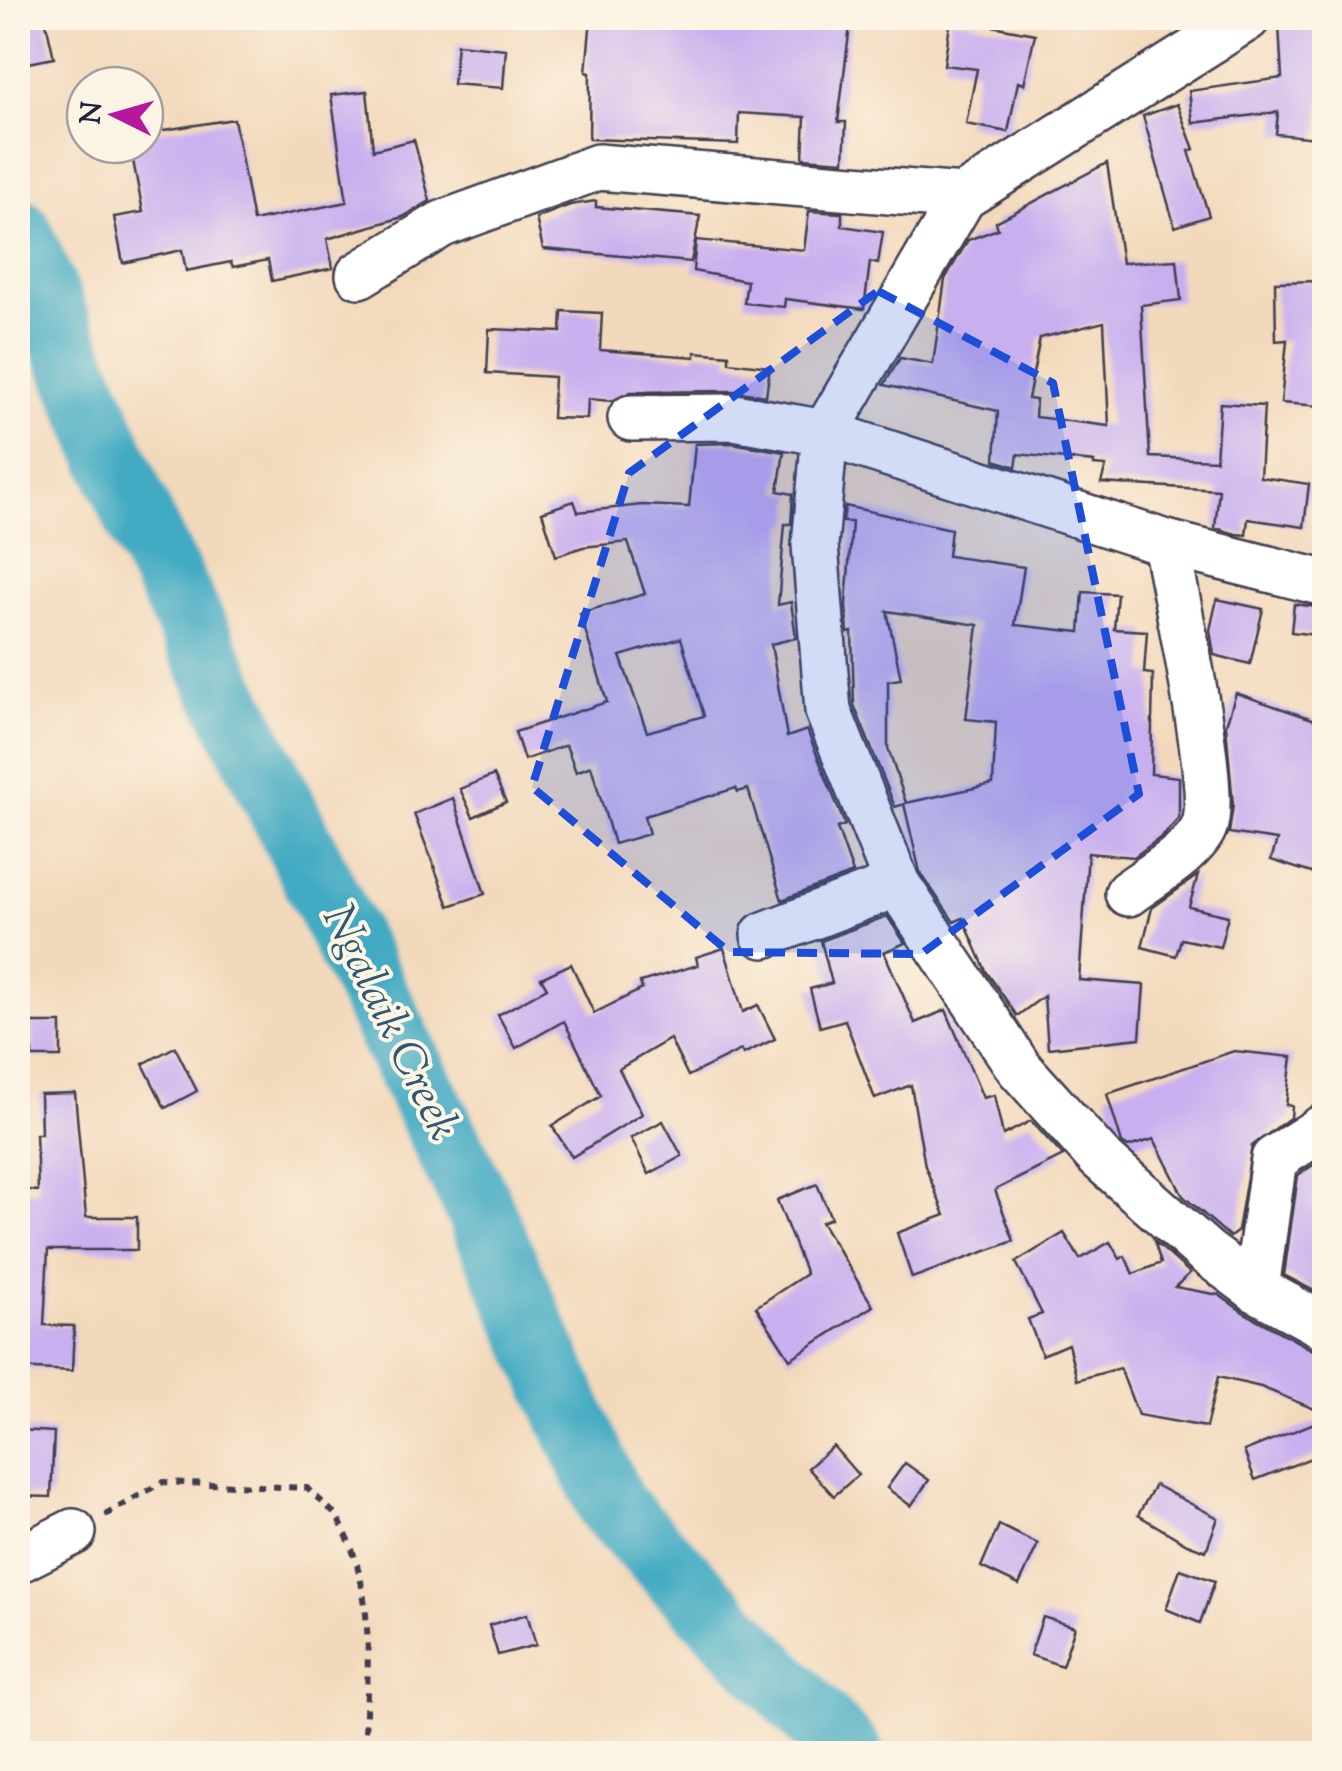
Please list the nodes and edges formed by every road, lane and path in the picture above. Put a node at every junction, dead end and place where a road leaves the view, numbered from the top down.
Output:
1 (1247, 18) edge
2 (963, 196) junction
3 (360, 276) dead end
4 (632, 418) dead end
5 (824, 433) junction
6 (1166, 543) junction
7 (1324, 583) edge
8 (897, 884) junction
9 (1128, 893) dead end
10 (764, 935) dead end
11 (1324, 1128) edge
12 (1256, 1290) junction
13 (1324, 1326) edge
14 (73, 1532) joint
15 (18, 1560) edge
16 (364, 1754) edge

1 - 2 street
2 - 3 street
2 - 5 street
4 - 5 street
5 - 6 street
5 - 8 street
6 - 7 street
6 - 9 street
8 - 10 street
8 - 12 street
11 - 12 street
12 - 13 street
14 - 15 street
14 - 16 path

